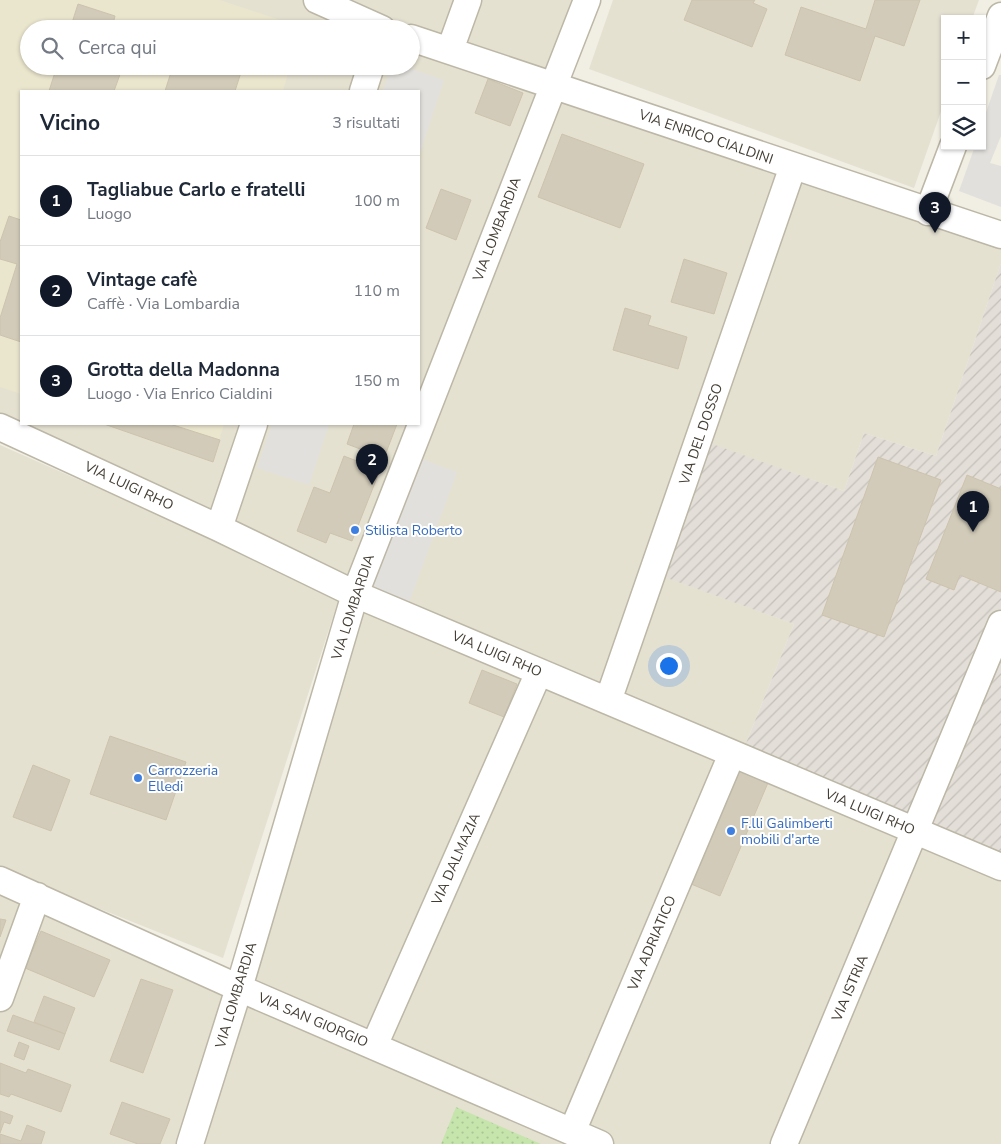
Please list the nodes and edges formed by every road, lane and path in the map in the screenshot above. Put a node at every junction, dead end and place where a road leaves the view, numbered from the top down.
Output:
1 (468, 0) edge
2 (587, 0) edge
3 (331, 3) edge
4 (1001, 16) edge
5 (364, 20) edge
6 (420, 41) edge
7 (450, 50) junction
8 (984, 60) edge
9 (369, 75) edge
10 (552, 86) junction
11 (363, 90) edge
12 (951, 150) edge
13 (793, 166) junction
14 (928, 212) junction
15 (1001, 235) edge
16 (254, 425) edge
17 (0, 427) edge
18 (219, 528) junction
19 (355, 594) junction
20 (1001, 624) edge
21 (539, 672) junction
22 (608, 701) junction
23 (732, 754) junction
24 (916, 831) junction
25 (1001, 867) edge
26 (0, 880) edge
27 (37, 896) junction
28 (239, 988) junction
29 (0, 998) edge
30 (374, 1046) junction
31 (572, 1132) junction
32 (190, 1144) edge
33 (600, 1144) edge
34 (784, 1144) edge

1 - 7 street
2 - 10 street, VIA LOMBARDIA
3 - 5 street
4 - 8 street
6 - 7 street, VIA ENRICO CIALDINI
7 - 10 street, VIA ENRICO CIALDINI
9 - 11 street
10 - 13 street, VIA ENRICO CIALDINI
10 - 19 street, VIA LOMBARDIA
12 - 14 street
13 - 14 street, VIA ENRICO CIALDINI
13 - 22 street, VIA DEL DOSSO
14 - 15 street, VIA ENRICO CIALDINI
16 - 18 street
17 - 18 street, VIA LUIGI RHO
18 - 19 street, VIA LUIGI RHO
19 - 21 street, VIA LUIGI RHO
19 - 28 street, VIA LOMBARDIA
20 - 24 street, VIA ISTRIA
21 - 22 street, VIA LUIGI RHO
21 - 30 street, VIA DALMAZIA
22 - 23 street, VIA LUIGI RHO
23 - 24 street, VIA LUIGI RHO
23 - 31 street, VIA ADRIATICO
24 - 25 street, VIA LUIGI RHO
24 - 34 street, VIA ISTRIA
26 - 27 street, VIA SAN GIORGIO
27 - 28 street, VIA SAN GIORGIO
27 - 29 street
28 - 30 street, VIA SAN GIORGIO
28 - 32 street, VIA LOMBARDIA
30 - 31 street, VIA SAN GIORGIO
31 - 33 street, VIA SAN GIORGIO

